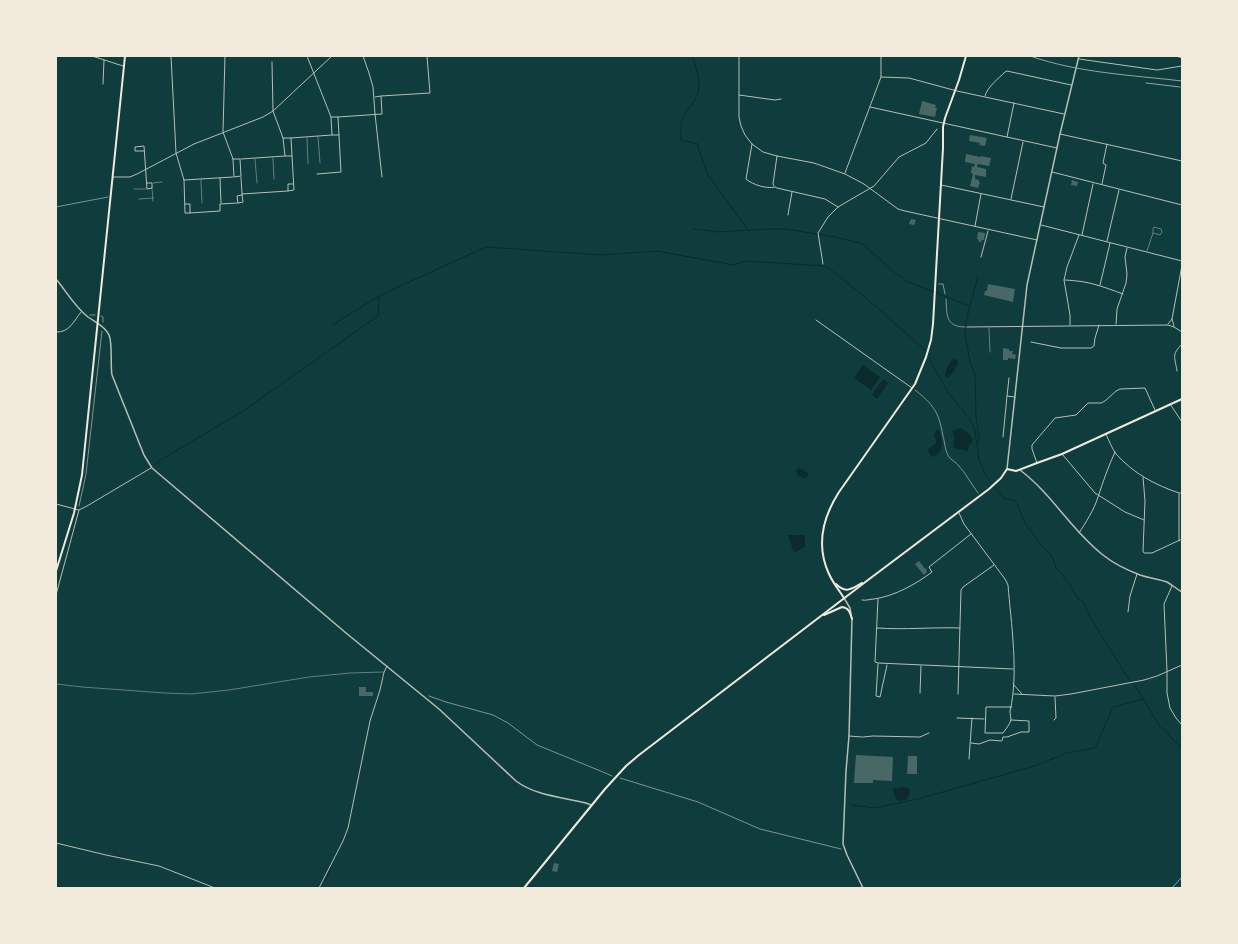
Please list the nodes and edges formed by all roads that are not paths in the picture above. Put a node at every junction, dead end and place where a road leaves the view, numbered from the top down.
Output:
1 (92, 56) edge
2 (125, 56) edge
3 (171, 56) edge
4 (225, 56) edge
5 (307, 56) edge
6 (332, 56) edge
7 (363, 56) edge
8 (427, 56) edge
9 (739, 56) edge
10 (881, 56) edge
11 (966, 56) edge
12 (1079, 56) edge
13 (1176, 56) edge
14 (1182, 58) edge
15 (1079, 59) junction
16 (104, 60) junction
17 (272, 62) dead end
18 (124, 66) junction
19 (1182, 66) edge
20 (314, 73) junction
21 (881, 77) junction
22 (103, 84) dead end
23 (1071, 85) junction
24 (955, 90) junction
25 (738, 95) junction
26 (381, 96) junction
27 (985, 96) junction
28 (374, 97) junction
29 (781, 99) dead end
30 (1014, 103) junction
31 (870, 107) junction
32 (273, 111) junction
33 (375, 114) junction
34 (1064, 114) junction
35 (331, 117) junction
36 (338, 117) junction
37 (944, 124) junction
38 (937, 129) dead end
39 (223, 132) junction
40 (1060, 134) junction
41 (332, 135) junction
42 (339, 135) junction
43 (318, 136) junction
44 (306, 137) junction
45 (1007, 137) junction
46 (283, 138) junction
47 (290, 138) junction
48 (1023, 141) junction
49 (752, 144) junction
50 (1107, 144) junction
51 (1057, 148) junction
52 (144, 151) junction
53 (176, 153) junction
54 (273, 156) junction
55 (285, 156) junction
56 (292, 156) junction
57 (777, 156) junction
58 (255, 158) junction
59 (233, 159) junction
60 (240, 159) junction
61 (1182, 161) edge
62 (320, 163) dead end
63 (308, 164) dead end
64 (146, 170) junction
65 (1051, 172) junction
66 (317, 174) dead end
67 (845, 174) junction
68 (241, 176) junction
69 (112, 177) junction
70 (220, 177) junction
71 (234, 177) junction
72 (382, 177) dead end
73 (200, 178) junction
74 (274, 179) dead end
75 (184, 180) junction
76 (162, 182) dead end
77 (1094, 182) junction
78 (147, 183) junction
79 (152, 183) junction
80 (257, 183) dead end
81 (293, 184) junction
82 (941, 185) junction
83 (1102, 185) junction
84 (775, 187) junction
85 (152, 188) junction
86 (134, 189) dead end
87 (147, 189) junction
88 (870, 189) junction
89 (1119, 189) junction
90 (288, 191) junction
91 (792, 191) junction
92 (242, 194) junction
93 (981, 194) junction
94 (153, 198) junction
95 (139, 199) dead end
96 (1011, 200) junction
97 (153, 202) dead end
98 (202, 202) dead end
99 (238, 202) junction
100 (185, 204) junction
101 (221, 204) junction
102 (1182, 205) edge
103 (838, 207) junction
104 (1044, 208) junction
105 (190, 213) junction
106 (788, 215) dead end
107 (939, 219) junction
108 (1040, 225) junction
109 (975, 226) junction
110 (988, 230) junction
111 (1153, 233) junction
112 (1079, 235) junction
113 (1082, 236) junction
114 (1037, 240) junction
115 (1107, 242) junction
116 (1110, 243) junction
117 (1127, 247) junction
118 (1147, 252) junction
119 (981, 257) dead end
120 (1182, 261) edge
121 (823, 264) dead end
122 (1182, 265) edge
123 (56, 279) edge
124 (1064, 280) junction
125 (1100, 285) junction
126 (1123, 294) junction
127 (81, 311) junction
128 (1172, 319) junction
129 (816, 320) dead end
130 (97, 323) junction
131 (1168, 324) junction
132 (1099, 325) junction
133 (1116, 325) junction
134 (989, 326) junction
135 (1022, 326) junction
136 (1070, 326) junction
137 (1174, 326) junction
138 (967, 327) dead end
139 (56, 332) edge
140 (1182, 332) edge
141 (1031, 342) dead end
142 (1182, 344) edge
143 (990, 352) dead end
144 (1177, 371) dead end
145 (1009, 378) dead end
146 (914, 389) junction
147 (1007, 396) junction
148 (1015, 397) junction
149 (1182, 399) edge
150 (1170, 404) junction
151 (1156, 411) junction
152 (1182, 422) edge
153 (1105, 434) junction
154 (1003, 437) dead end
155 (1115, 452) junction
156 (1062, 454) junction
157 (1037, 463) junction
158 (152, 468) junction
159 (1007, 469) junction
160 (1020, 470) junction
161 (1143, 477) junction
162 (1179, 493) junction
163 (1182, 493) edge
164 (1099, 495) junction
165 (56, 504) edge
166 (74, 509) junction
167 (79, 510) junction
168 (958, 511) junction
169 (1144, 520) junction
170 (1078, 533) junction
171 (972, 534) junction
172 (1182, 539) edge
173 (1179, 541) junction
174 (994, 565) junction
175 (56, 571) edge
176 (1137, 574) junction
177 (830, 576) junction
178 (868, 580) junction
179 (1172, 585) junction
180 (1182, 592) edge
181 (56, 595) edge
182 (844, 598) junction
183 (878, 599) junction
184 (862, 600) dead end
185 (1128, 612) dead end
186 (821, 616) junction
187 (852, 619) junction
188 (876, 628) junction
189 (961, 628) junction
190 (878, 663) junction
191 (888, 664) junction
192 (921, 665) junction
193 (1182, 665) edge
194 (387, 666) junction
195 (960, 667) junction
196 (1014, 669) junction
197 (1167, 671) junction
198 (384, 672) junction
199 (56, 684) edge
200 (1013, 684) junction
201 (920, 693) dead end
202 (958, 694) dead end
203 (1013, 694) junction
204 (1022, 694) junction
205 (1055, 696) junction
206 (1012, 707) junction
207 (957, 718) dead end
208 (972, 718) junction
209 (985, 719) junction
210 (1011, 720) junction
211 (1054, 720) dead end
212 (1182, 725) edge
213 (929, 733) dead end
214 (1003, 733) junction
215 (849, 736) junction
216 (1003, 737) junction
217 (971, 743) junction
218 (970, 759) dead end
219 (592, 806) junction
220 (56, 843) edge
221 (215, 888) edge
222 (319, 888) edge
223 (524, 888) edge
224 (863, 888) edge

1 - 16 street
2 - 18 main road
3 - 53 street
4 - 39 street
5 - 20 street
6 - 20 street
7 - 28 street
8 - 26 street
9 - 25 street
10 - 21 street
11 - 24 main road
12 - 15 street
13 - 14 street
15 - 19 street
15 - 23 street
16 - 18 street
16 - 22 street
17 - 32 street
18 - 69 main road
20 - 32 street
20 - 35 street
21 - 24 street
21 - 31 street
23 - 27 street
23 - 34 street
24 - 27 street
24 - 37 main road
25 - 29 street
25 - 49 street
26 - 28 street
26 - 33 street
27 - 30 street
28 - 33 street
30 - 34 street
30 - 45 street
31 - 37 street
31 - 67 street
32 - 39 street
32 - 46 street
33 - 36 street
33 - 72 street
34 - 40 street
35 - 36 street
35 - 41 street
36 - 42 street
37 - 45 street
37 - 82 main road
38 - 88 street
39 - 53 street
39 - 59 street
40 - 50 street
40 - 51 street
41 - 42 street
41 - 43 street
42 - 66 street
43 - 44 street
43 - 62 lane
44 - 47 street
44 - 63 lane
45 - 48 street
46 - 47 street
46 - 55 street
47 - 56 street
48 - 51 street
48 - 96 street
49 - 57 street
49 - 84 street
50 - 61 street
50 - 83 street
51 - 65 street
52 - 52 street
52 - 64 street
53 - 64 street
53 - 75 street
54 - 55 street
54 - 58 street
54 - 74 lane
55 - 56 street
56 - 81 street
57 - 67 street
57 - 84 street
58 - 60 street
58 - 80 lane
59 - 60 street
59 - 71 street
60 - 68 street
64 - 69 street
64 - 78 street
65 - 77 street
65 - 104 street
67 - 88 street
68 - 71 street
68 - 92 street
69 - 130 main road
70 - 71 street
70 - 73 street
70 - 101 street
73 - 75 street
73 - 98 lane
75 - 100 street
76 - 79 lane
77 - 83 street
77 - 113 street
78 - 79 street
78 - 87 street
79 - 85 street
81 - 90 street
81 - 90 street
82 - 93 street
82 - 107 main road
83 - 89 street
84 - 91 street
85 - 87 street
85 - 94 lane
86 - 87 lane
88 - 103 street
88 - 107 street
89 - 102 street
89 - 115 street
90 - 92 street
91 - 103 street
91 - 106 street
92 - 99 street
92 - 99 street
93 - 96 street
93 - 109 street
94 - 95 lane
94 - 97 lane
96 - 104 street
99 - 101 street
100 - 105 street
100 - 105 street
101 - 105 street
103 - 121 street
104 - 108 street
107 - 109 street
107 - 146 main road
108 - 112 street
108 - 114 street
109 - 110 street
110 - 114 street
110 - 119 street
111 - 111 lane
111 - 118 lane
112 - 113 street
112 - 124 street
113 - 115 street
114 - 135 street
115 - 116 street
116 - 117 street
116 - 125 street
117 - 118 street
117 - 126 street
118 - 120 street
122 - 128 street
123 - 127 street
124 - 125 street
124 - 136 street
125 - 126 street
126 - 133 street
127 - 130 street
127 - 139 street
128 - 131 street
128 - 137 street
129 - 146 street
130 - 158 street
130 - 166 main road
131 - 133 street
131 - 137 street
132 - 133 street
132 - 136 street
132 - 141 street
134 - 135 street
134 - 138 street
134 - 143 lane
135 - 136 street
135 - 148 street
137 - 140 street
142 - 144 street
145 - 147 street
146 - 177 main road
147 - 148 street
147 - 154 street
148 - 159 street
149 - 150 main road
150 - 151 main road
150 - 152 street
151 - 153 main road
151 - 157 street
153 - 155 street
153 - 156 main road
155 - 161 street
155 - 164 street
156 - 157 main road
156 - 164 street
157 - 160 main road
158 - 167 street
158 - 194 street
159 - 160 main road
159 - 168 main road
160 - 170 street
161 - 162 street
161 - 169 street
162 - 163 street
162 - 173 street
164 - 169 street
164 - 170 street
165 - 166 street
166 - 167 street
166 - 175 main road
167 - 181 street
168 - 171 street
168 - 178 main road
169 - 173 street
170 - 176 street
171 - 174 street
171 - 183 street
172 - 173 street
174 - 189 street
174 - 196 street
176 - 179 street
176 - 185 street
177 - 178 main road
177 - 182 main road
178 - 182 main road
179 - 180 street
179 - 197 street
182 - 186 main road
182 - 187 street
183 - 184 street
183 - 188 street
186 - 187 main road
186 - 219 main road
187 - 215 street
188 - 189 street
188 - 190 street
189 - 195 street
190 - 191 street
190 - 191 street
191 - 192 street
192 - 195 street
192 - 201 street
193 - 197 street
194 - 198 street
194 - 219 street
195 - 196 street
195 - 202 street
196 - 200 street
197 - 205 street
197 - 212 street
198 - 199 lane
198 - 222 street
200 - 203 street
200 - 204 street
203 - 204 street
203 - 206 street
204 - 205 street
205 - 211 street
206 - 209 street
206 - 210 street
207 - 208 street
208 - 209 street
208 - 217 street
209 - 214 street
210 - 214 street
210 - 216 street
213 - 215 street
214 - 216 street
215 - 224 street
216 - 217 street
217 - 218 street
219 - 223 main road
220 - 221 street

